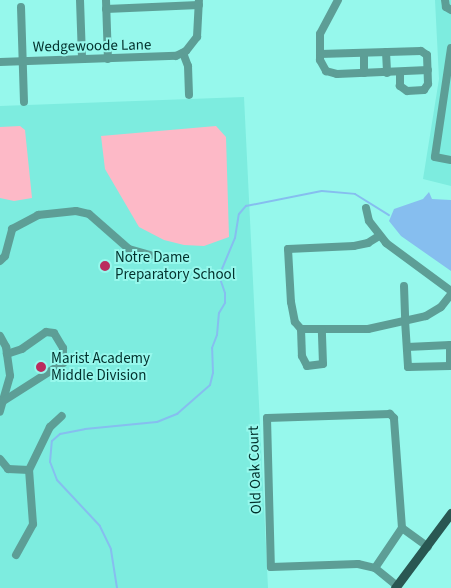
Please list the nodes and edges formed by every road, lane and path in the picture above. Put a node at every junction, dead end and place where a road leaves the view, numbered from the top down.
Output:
1 (80, 0) edge
2 (106, 0) edge
3 (338, 0) edge
4 (445, 0) edge
5 (199, 3) edge
6 (153, 4) edge
7 (21, 7) dead end
8 (106, 9) junction
9 (451, 10) edge
10 (451, 48) edge
11 (386, 52) junction
12 (183, 53) junction
13 (364, 53) junction
14 (320, 54) junction
15 (82, 58) junction
16 (108, 59) junction
17 (23, 61) junction
18 (0, 62) edge
19 (428, 70) junction
20 (400, 72) junction
21 (364, 73) junction
22 (387, 73) junction
23 (189, 95) dead end
24 (24, 102) dead end
25 (451, 160) edge
26 (366, 208) dead end
27 (379, 236) junction
28 (150, 255) dead end
29 (0, 262) edge
30 (404, 286) dead end
31 (451, 292) edge
32 (405, 320) junction
33 (301, 329) junction
34 (322, 330) junction
35 (0, 336) edge
36 (407, 347) junction
37 (7, 354) junction
38 (5, 400) junction
39 (0, 412) edge
40 (62, 416) dead end
41 (0, 460) edge
42 (29, 470) junction
43 (451, 513) edge
44 (402, 528) junction
45 (428, 547) junction
46 (16, 555) dead end
47 (375, 568) junction
48 (396, 587) edge

1 - 15 street
2 - 8 street
3 - 14 street
4 - 9 street
5 - 6 street
5 - 12 street
6 - 8 street
7 - 17 street
8 - 16 street
10 - 25 street
11 - 13 street
11 - 19 street
11 - 22 street
12 - 16 street, Wedgewoode Lane
12 - 23 street
13 - 14 street
13 - 21 street
14 - 21 street
15 - 16 street, Wedgewoode Lane
15 - 17 street, Wedgewoode Lane
17 - 18 street, Wedgewoode Lane
17 - 24 street
19 - 20 street
19 - 20 street
20 - 22 street
21 - 22 street
26 - 27 street
27 - 31 street
27 - 33 street
28 - 29 street
30 - 32 street
31 - 32 street
32 - 34 street
32 - 36 street
33 - 34 street
33 - 34 street
35 - 37 street
36 - 36 street
37 - 38 street
37 - 38 street
38 - 39 street
40 - 42 street
41 - 42 street
42 - 46 street
43 - 45 main road
44 - 45 street
44 - 47 street
44 - 47 street, Old Oak Court
45 - 48 main road
47 - 48 street

